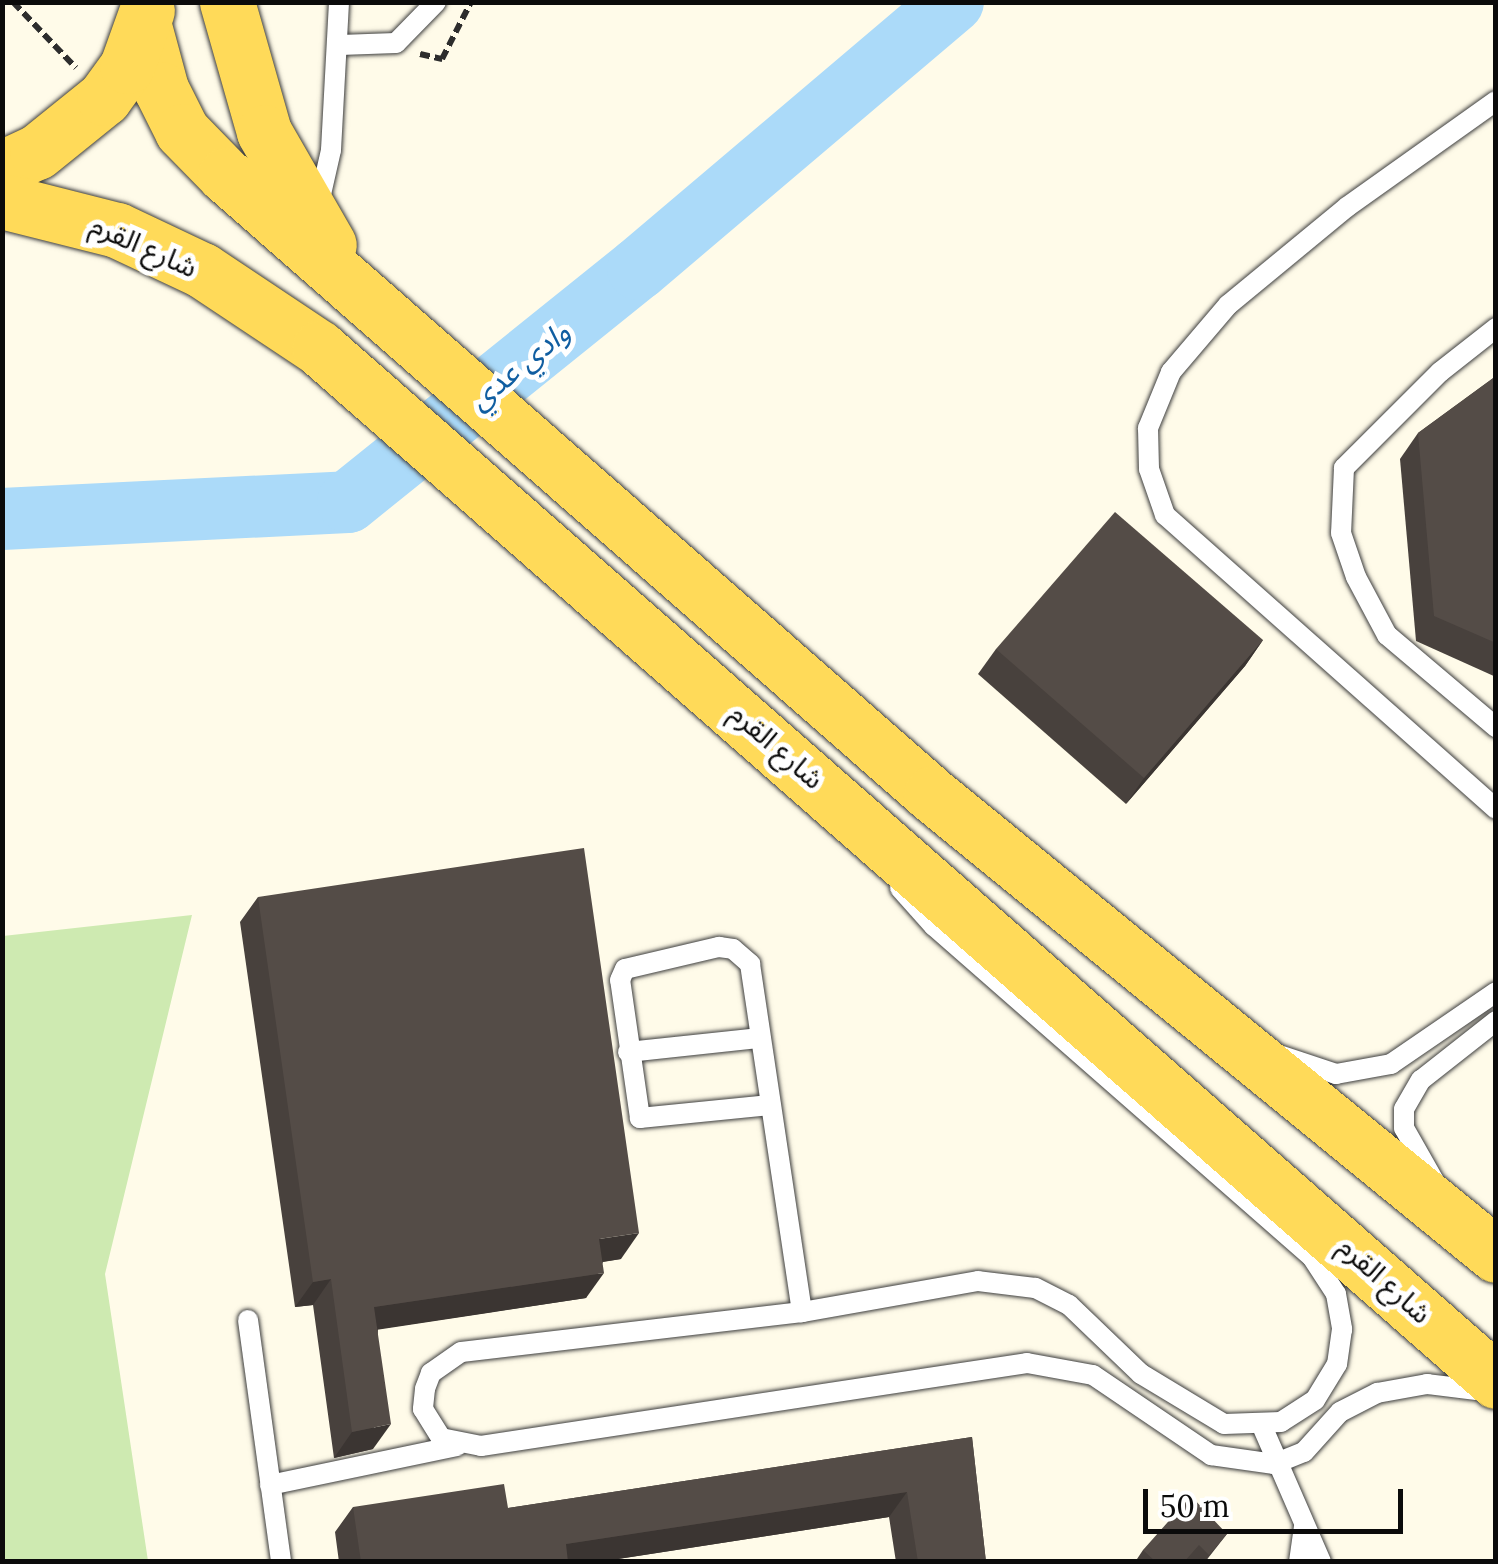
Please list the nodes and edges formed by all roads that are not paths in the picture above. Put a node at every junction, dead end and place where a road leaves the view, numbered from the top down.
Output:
1 (227, 2) edge
2 (338, 2) edge
3 (436, 2) edge
4 (146, 14) edge
5 (340, 44) junction
6 (1496, 101) edge
7 (2, 168) edge
8 (2, 201) edge
9 (316, 225) junction
10 (366, 296) junction
11 (1496, 328) edge
12 (1496, 727) edge
13 (1496, 809) edge
14 (867, 824) junction
15 (1157, 979) junction
16 (1496, 992) edge
17 (1496, 1021) edge
18 (760, 1038) junction
19 (628, 1052) junction
20 (770, 1105) junction
21 (1477, 1238) edge
22 (802, 1312) junction
23 (248, 1320) dead end
24 (1141, 1374) junction
25 (1496, 1381) edge
26 (1496, 1394) edge
27 (1127, 1395) junction
28 (1262, 1426) junction
29 (457, 1446) junction
30 (1274, 1464) junction
31 (270, 1486) junction
32 (1304, 1524) junction
33 (281, 1562) edge
34 (1300, 1562) edge
35 (1320, 1562) edge

1 - 9 main road
2 - 5 lane
3 - 5 lane
4 - 7 main road
4 - 10 main road
5 - 9 lane
6 - 13 lane
8 - 14 main road, شارع القرم
9 - 10 main road
10 - 15 main road
11 - 12 lane
14 - 25 main road, شارع القرم
14 - 28 lane
15 - 16 lane
15 - 21 main road
17 - 21 lane
18 - 19 lane
18 - 19 lane
18 - 20 lane
19 - 20 lane
20 - 22 lane
22 - 24 lane
22 - 29 lane
23 - 31 lane
24 - 27 lane
24 - 28 lane
26 - 30 lane
27 - 29 lane
27 - 30 lane
28 - 30 lane
29 - 31 lane
30 - 32 lane
31 - 33 lane
32 - 34 lane
32 - 35 lane

